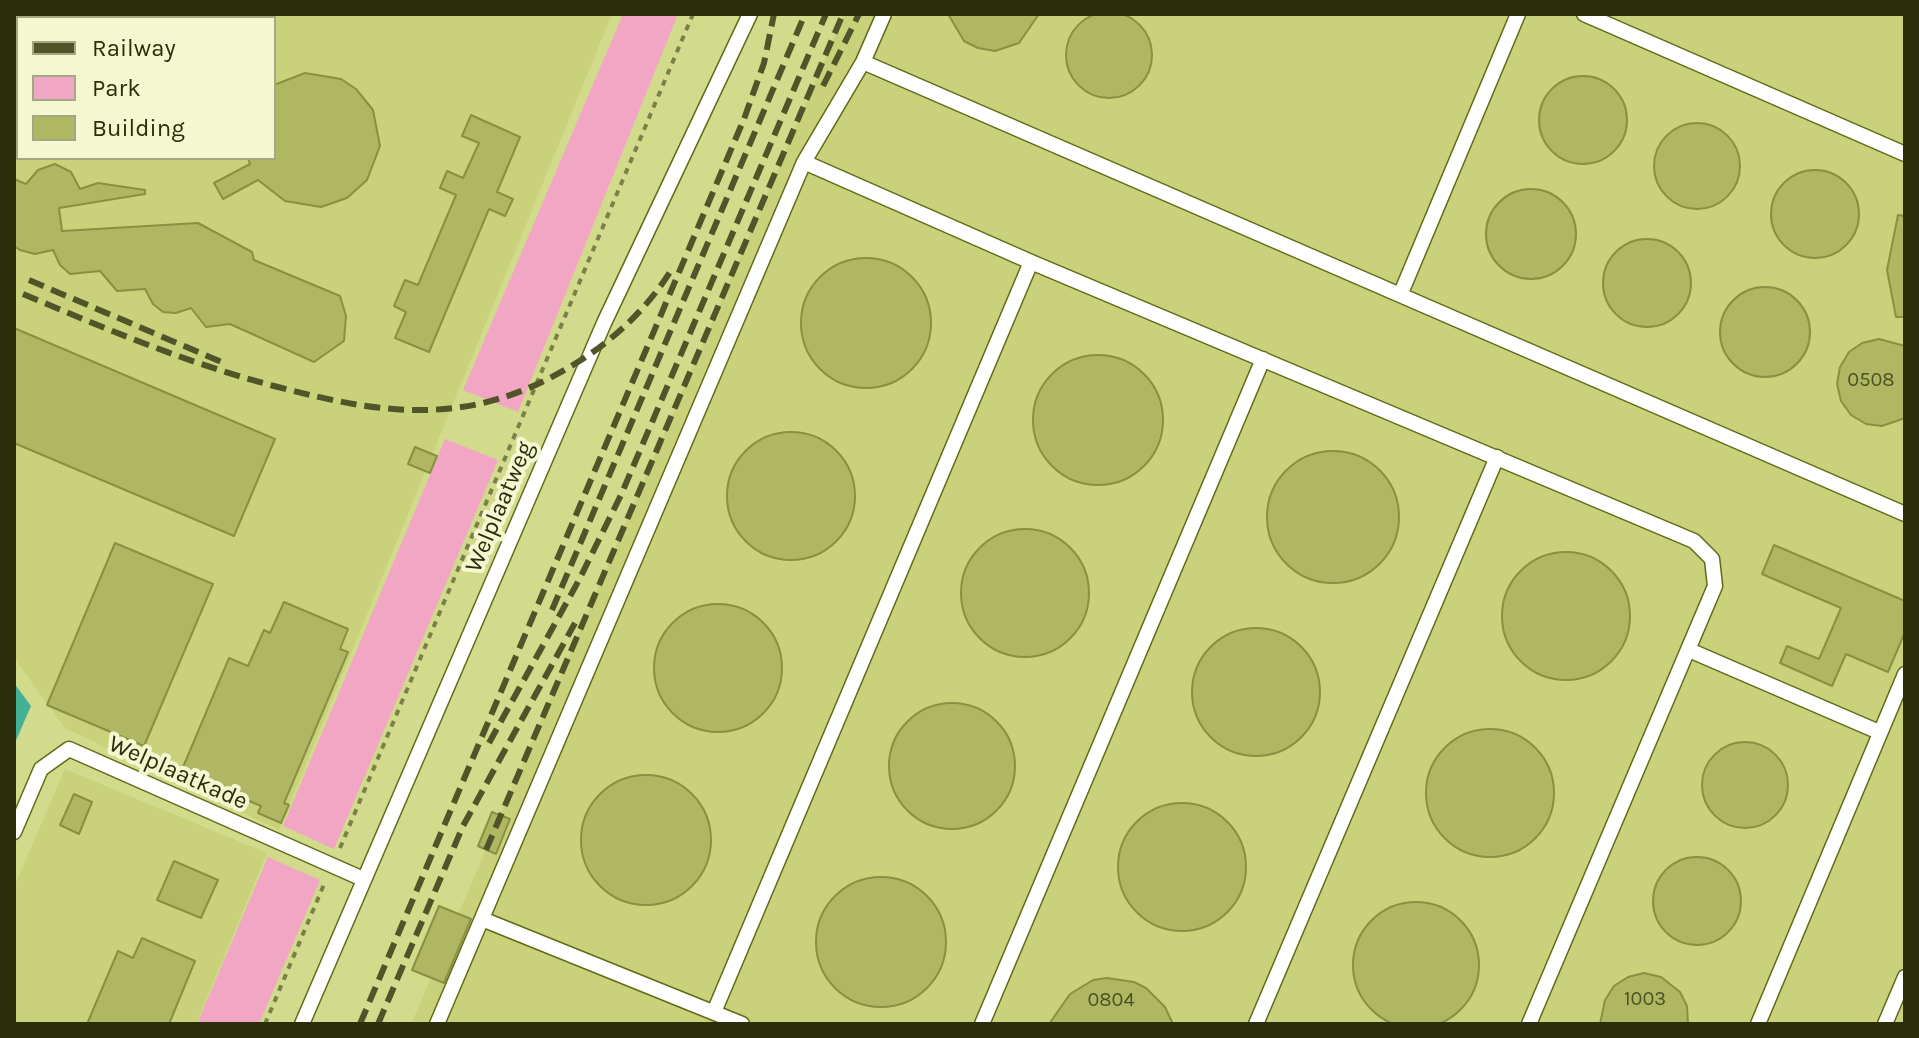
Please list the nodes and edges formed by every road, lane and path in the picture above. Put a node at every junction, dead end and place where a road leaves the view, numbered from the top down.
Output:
1 (693, 14) edge
2 (750, 14) edge
3 (884, 14) edge
4 (1518, 14) edge
5 (1584, 14) edge
6 (863, 62) junction
7 (1905, 154) edge
8 (804, 162) junction
9 (1031, 262) junction
10 (1401, 293) junction
11 (1263, 359) junction
12 (1497, 457) junction
13 (1905, 514) edge
14 (1689, 650) junction
15 (1905, 674) edge
16 (1879, 732) junction
17 (14, 832) edge
18 (332, 866) junction
19 (363, 879) junction
20 (482, 919) junction
21 (1905, 977) edge
22 (714, 1012) junction
23 (265, 1024) edge
24 (302, 1024) edge
25 (437, 1024) edge
26 (742, 1024) edge
27 (982, 1024) edge
28 (1256, 1024) edge
29 (1529, 1024) edge
30 (1758, 1024) edge
31 (1885, 1024) edge

1 - 18 path
2 - 19 lane, Welplaatweg
3 - 6 lane
4 - 10 lane
5 - 7 lane
6 - 8 lane
6 - 10 lane
8 - 9 lane
8 - 20 lane
9 - 11 lane
9 - 22 lane
10 - 13 lane
11 - 12 lane
11 - 27 lane
12 - 14 lane
12 - 28 lane
14 - 16 lane
14 - 29 lane
15 - 16 lane
16 - 30 lane
17 - 18 lane, Welplaatkade
18 - 19 lane, Welplaatkade
18 - 23 path
19 - 24 lane, Welplaatweg
20 - 22 lane
20 - 25 lane
21 - 31 lane
22 - 26 lane

